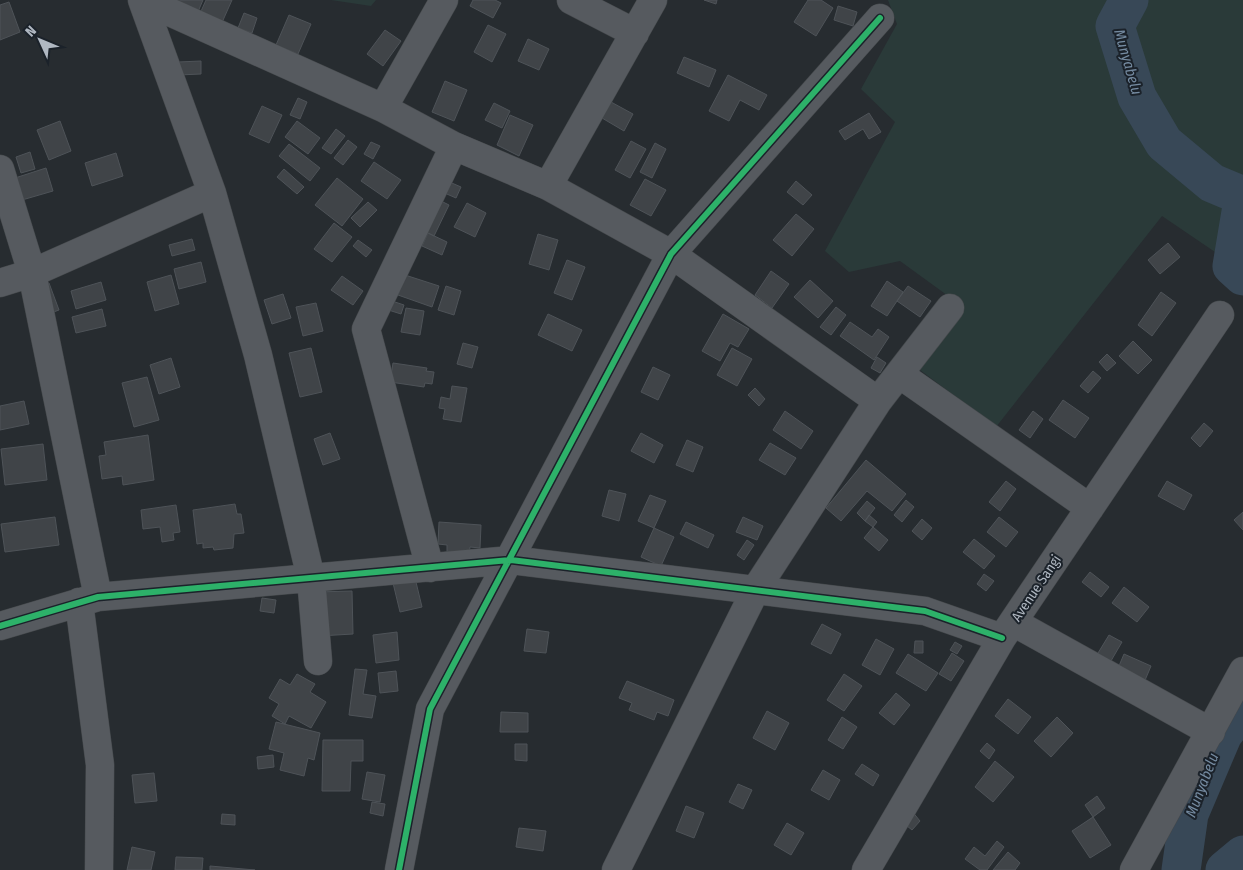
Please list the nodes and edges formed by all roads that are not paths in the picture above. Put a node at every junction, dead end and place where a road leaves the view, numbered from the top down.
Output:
1 (143, 0) edge
2 (444, 0) edge
3 (570, 0) edge
4 (653, 0) edge
5 (880, 18) dead end
6 (635, 33) junction
7 (383, 108) junction
8 (454, 146) junction
9 (0, 169) edge
10 (548, 186) junction
11 (212, 192) junction
12 (670, 254) junction
13 (32, 273) junction
14 (0, 283) edge
15 (950, 308) dead end
16 (1220, 315) dead end
17 (900, 374) junction
18 (878, 401) junction
19 (1090, 508) junction
20 (510, 560) junction
21 (430, 568) junction
22 (311, 578) junction
23 (756, 589) junction
24 (88, 600) junction
25 (0, 626) edge
26 (1008, 630) junction
27 (318, 662) dead end
28 (1243, 671) edge
29 (1211, 732) junction
30 (99, 870) edge
31 (400, 870) edge
32 (616, 870) edge
33 (866, 870) edge
34 (1134, 870) edge

1 - 7 street
1 - 11 street
2 - 7 street
3 - 6 street
4 - 6 street
5 - 12 street
6 - 10 street
7 - 8 street
8 - 10 street
8 - 21 street
9 - 13 street
10 - 12 street
11 - 13 street
11 - 22 street
12 - 18 street
12 - 20 street
13 - 14 street
13 - 24 street
15 - 17 street
16 - 19 street, Avenue Sangi
17 - 18 street
17 - 19 street
18 - 23 street
19 - 26 street, Avenue Sangi
20 - 21 street
20 - 23 street
20 - 31 street
21 - 22 street
22 - 24 street
22 - 27 street
23 - 26 street
23 - 32 street
24 - 25 street
24 - 30 street
26 - 29 street
26 - 33 street, Avenue Sangi
28 - 29 street
29 - 34 street

